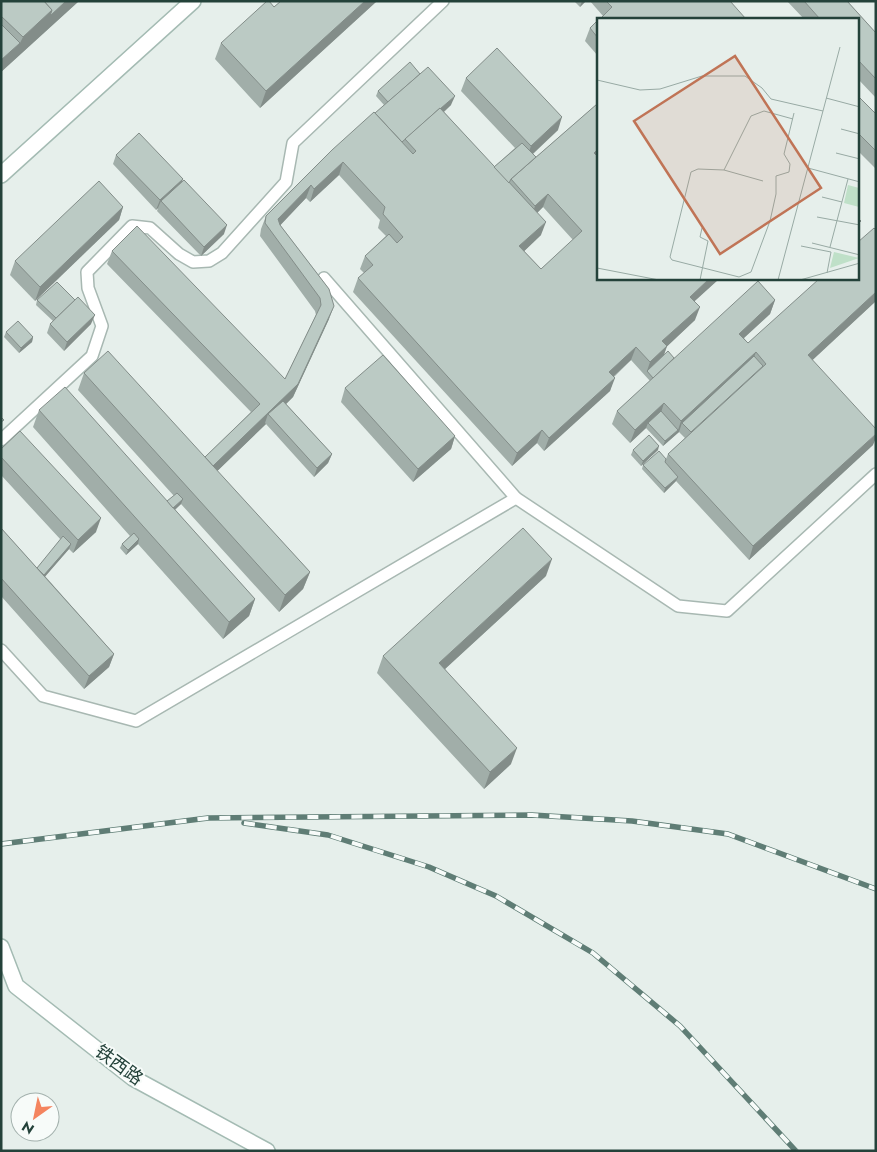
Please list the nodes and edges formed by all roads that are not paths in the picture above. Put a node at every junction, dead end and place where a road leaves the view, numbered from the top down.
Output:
1 (193, 1) edge
2 (443, 1) edge
3 (1, 175) edge
4 (324, 278) dead end
5 (1, 440) edge
6 (876, 474) edge
7 (516, 498) junction
8 (1, 650) edge
9 (1, 947) edge
10 (268, 1151) edge

1 - 3 street
2 - 5 lane
4 - 7 lane
6 - 7 lane
7 - 8 lane
9 - 10 street, 铁西路

